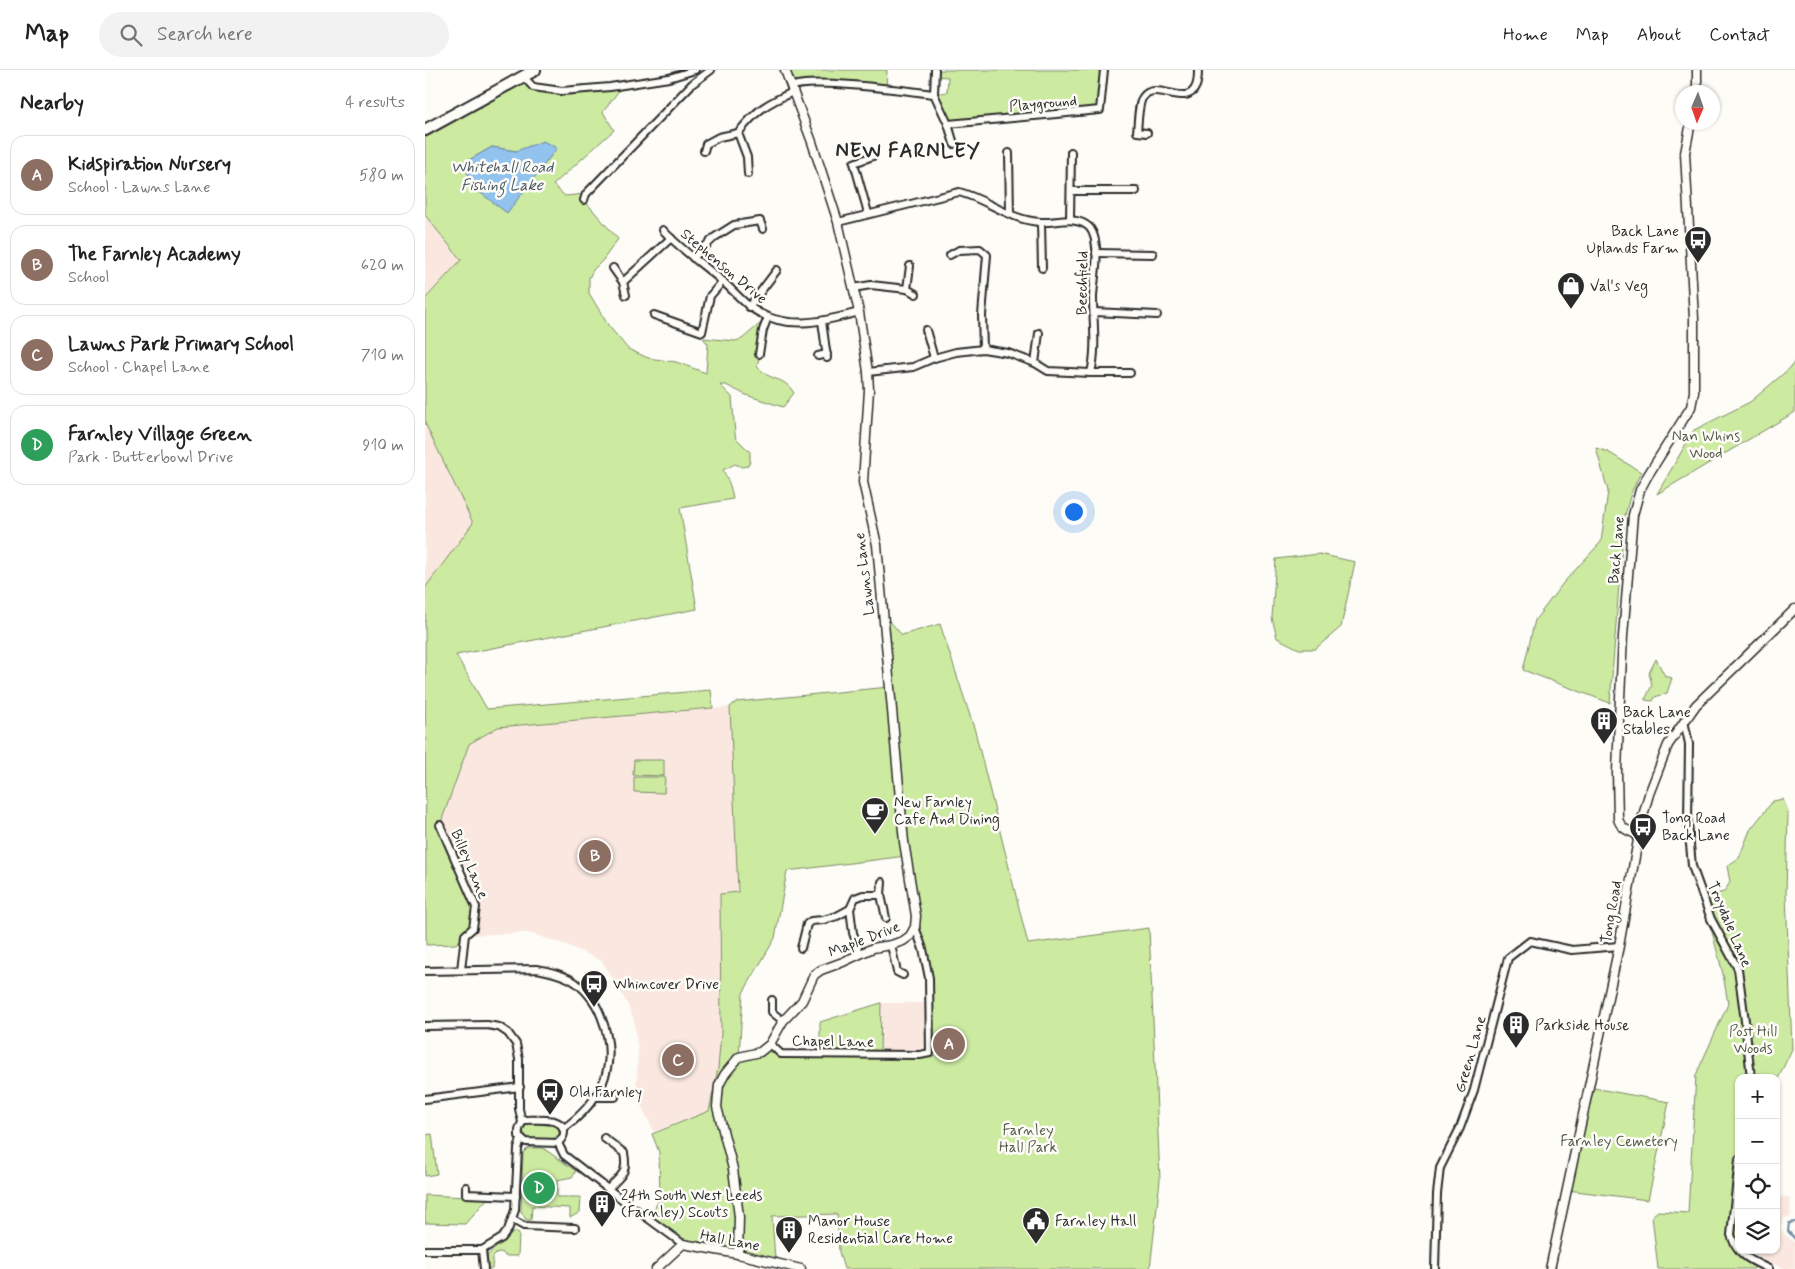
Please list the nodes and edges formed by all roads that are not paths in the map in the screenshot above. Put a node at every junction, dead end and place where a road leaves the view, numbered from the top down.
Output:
1 (535, 70) edge
2 (695, 70) edge
3 (711, 70) edge
4 (785, 70) edge
5 (935, 70) edge
6 (1104, 70) edge
7 (1198, 70) edge
8 (1697, 70) edge
9 (523, 76) junction
10 (1697, 85) edge
11 (792, 89) junction
12 (935, 94) junction
13 (948, 124) junction
14 (425, 130) edge
15 (1689, 130) edge
16 (738, 133) junction
17 (1147, 133) dead end
18 (954, 144) dead end
19 (704, 151) dead end
20 (1071, 152) dead end
21 (1009, 153) dead end
22 (873, 156) dead end
23 (748, 174) dead end
24 (1071, 190) junction
25 (1137, 191) dead end
26 (584, 200) dead end
27 (868, 214) junction
28 (1010, 214) junction
29 (1070, 220) junction
30 (839, 222) junction
31 (1041, 222) junction
32 (763, 229) dead end
33 (663, 230) dead end
34 (671, 238) junction
35 (1097, 253) junction
36 (1153, 254) dead end
37 (950, 255) dead end
38 (693, 258) junction
39 (910, 266) dead end
40 (613, 268) dead end
41 (1042, 268) dead end
42 (777, 270) dead end
43 (723, 281) junction
44 (623, 282) junction
45 (853, 288) junction
46 (907, 289) junction
47 (916, 294) dead end
48 (626, 295) dead end
49 (749, 307) junction
50 (859, 312) junction
51 (1094, 312) junction
52 (654, 315) dead end
53 (1157, 315) dead end
54 (768, 317) junction
55 (823, 321) junction
56 (926, 330) dead end
57 (1039, 333) dead end
58 (983, 349) junction
59 (759, 354) dead end
60 (818, 356) dead end
61 (934, 358) junction
62 (1035, 363) junction
63 (868, 372) junction
64 (1091, 373) junction
65 (1130, 373) dead end
66 (1795, 608) edge
67 (1684, 721) junction
68 (440, 825) dead end
69 (1639, 835) junction
70 (882, 882) dead end
71 (881, 894) junction
72 (850, 909) junction
73 (886, 918) dead end
74 (915, 927) junction
75 (891, 945) junction
76 (1619, 946) junction
77 (801, 948) dead end
78 (860, 952) junction
79 (461, 970) junction
80 (425, 971) edge
81 (889, 976) dead end
82 (772, 1000) dead end
83 (783, 1021) junction
84 (425, 1026) edge
85 (770, 1044) junction
86 (930, 1053) joint
87 (1751, 1074) edge
88 (519, 1087) junction
89 (595, 1097) junction
90 (615, 1097) dead end
91 (425, 1099) edge
92 (522, 1122) junction
93 (563, 1128) junction
94 (604, 1138) dead end
95 (521, 1139) junction
96 (558, 1143) junction
97 (1738, 1164) edge
98 (466, 1187) dead end
99 (608, 1189) junction
100 (515, 1196) junction
101 (513, 1220) junction
102 (575, 1228) dead end
103 (683, 1244) junction
104 (425, 1250) edge
105 (482, 1250) junction
106 (738, 1254) junction
107 (775, 1266) edge
108 (484, 1269) edge
109 (656, 1269) edge
110 (801, 1269) edge
111 (1435, 1269) edge
112 (1551, 1269) edge
113 (1769, 1269) edge

1 - 9 main road
2 - 9 street
3 - 26 street
4 - 11 street, Lawns Lane
5 - 12 street
6 - 13 street, Playground
7 - 17 street
8 - 10 street
9 - 14 main road
11 - 12 street
11 - 16 street
11 - 30 street, Lawns Lane
12 - 13 street
13 - 18 street
15 - 69 street, Back Lane
16 - 19 street
16 - 23 street
20 - 24 street
21 - 28 street
22 - 27 street
24 - 25 street
24 - 29 street
27 - 28 street, Beechfield
27 - 30 street, Beechfield
28 - 31 street, Beechfield
29 - 31 street, Beechfield
29 - 35 street, Beechfield
30 - 45 street, Lawns Lane
31 - 41 street
32 - 38 street
33 - 34 street, Stephenson Drive
34 - 38 street, Stephenson Drive
34 - 44 street
35 - 36 street
35 - 51 street, Beechfield
37 - 58 street
38 - 43 street, Stephenson Drive
39 - 46 street
40 - 44 street
42 - 49 street
43 - 49 street, Stephenson Drive
43 - 52 street
44 - 48 street
45 - 46 street
45 - 50 street, Lawns Lane
46 - 47 street
49 - 54 street, Stephenson Drive
50 - 55 street, Stephenson Drive
50 - 63 street, Lawns Lane
51 - 53 street
51 - 64 street, Beechfield
54 - 55 street, Stephenson Drive
54 - 59 street
55 - 60 street
56 - 61 street
57 - 62 street
58 - 61 street
58 - 62 street
61 - 63 street
62 - 64 street
63 - 74 street, Lawns Lane
64 - 65 street
66 - 67 street, Tong Road
67 - 69 street, Tong Road
67 - 87 street, Troydale Lane
68 - 79 street, Billey Lane
69 - 76 street, Tong Road
70 - 71 street
71 - 72 street
71 - 73 street
72 - 77 street
72 - 78 street
74 - 75 street, Maple Drive
74 - 86 street, Lawns Lane
75 - 78 street, Maple Drive
75 - 81 street
76 - 111 street, Green Lane
76 - 112 street, Tong Road
78 - 83 street, Maple Drive
79 - 80 street
79 - 89 street
82 - 83 street
83 - 85 street, Maple Drive
84 - 88 street
85 - 86 street, Chapel Lane
85 - 106 street
88 - 91 street
88 - 92 street
89 - 90 street
89 - 93 street
92 - 93 street
92 - 95 street
93 - 96 street
94 - 99 street
95 - 96 street
95 - 100 street
96 - 99 street
97 - 113 street
98 - 100 street
99 - 103 street
100 - 101 street
101 - 102 street
101 - 105 street
103 - 106 street, Hall Lane
103 - 109 street
104 - 105 street
105 - 108 street
106 - 107 street, Hall Lane
107 - 110 street, Hall Lane

